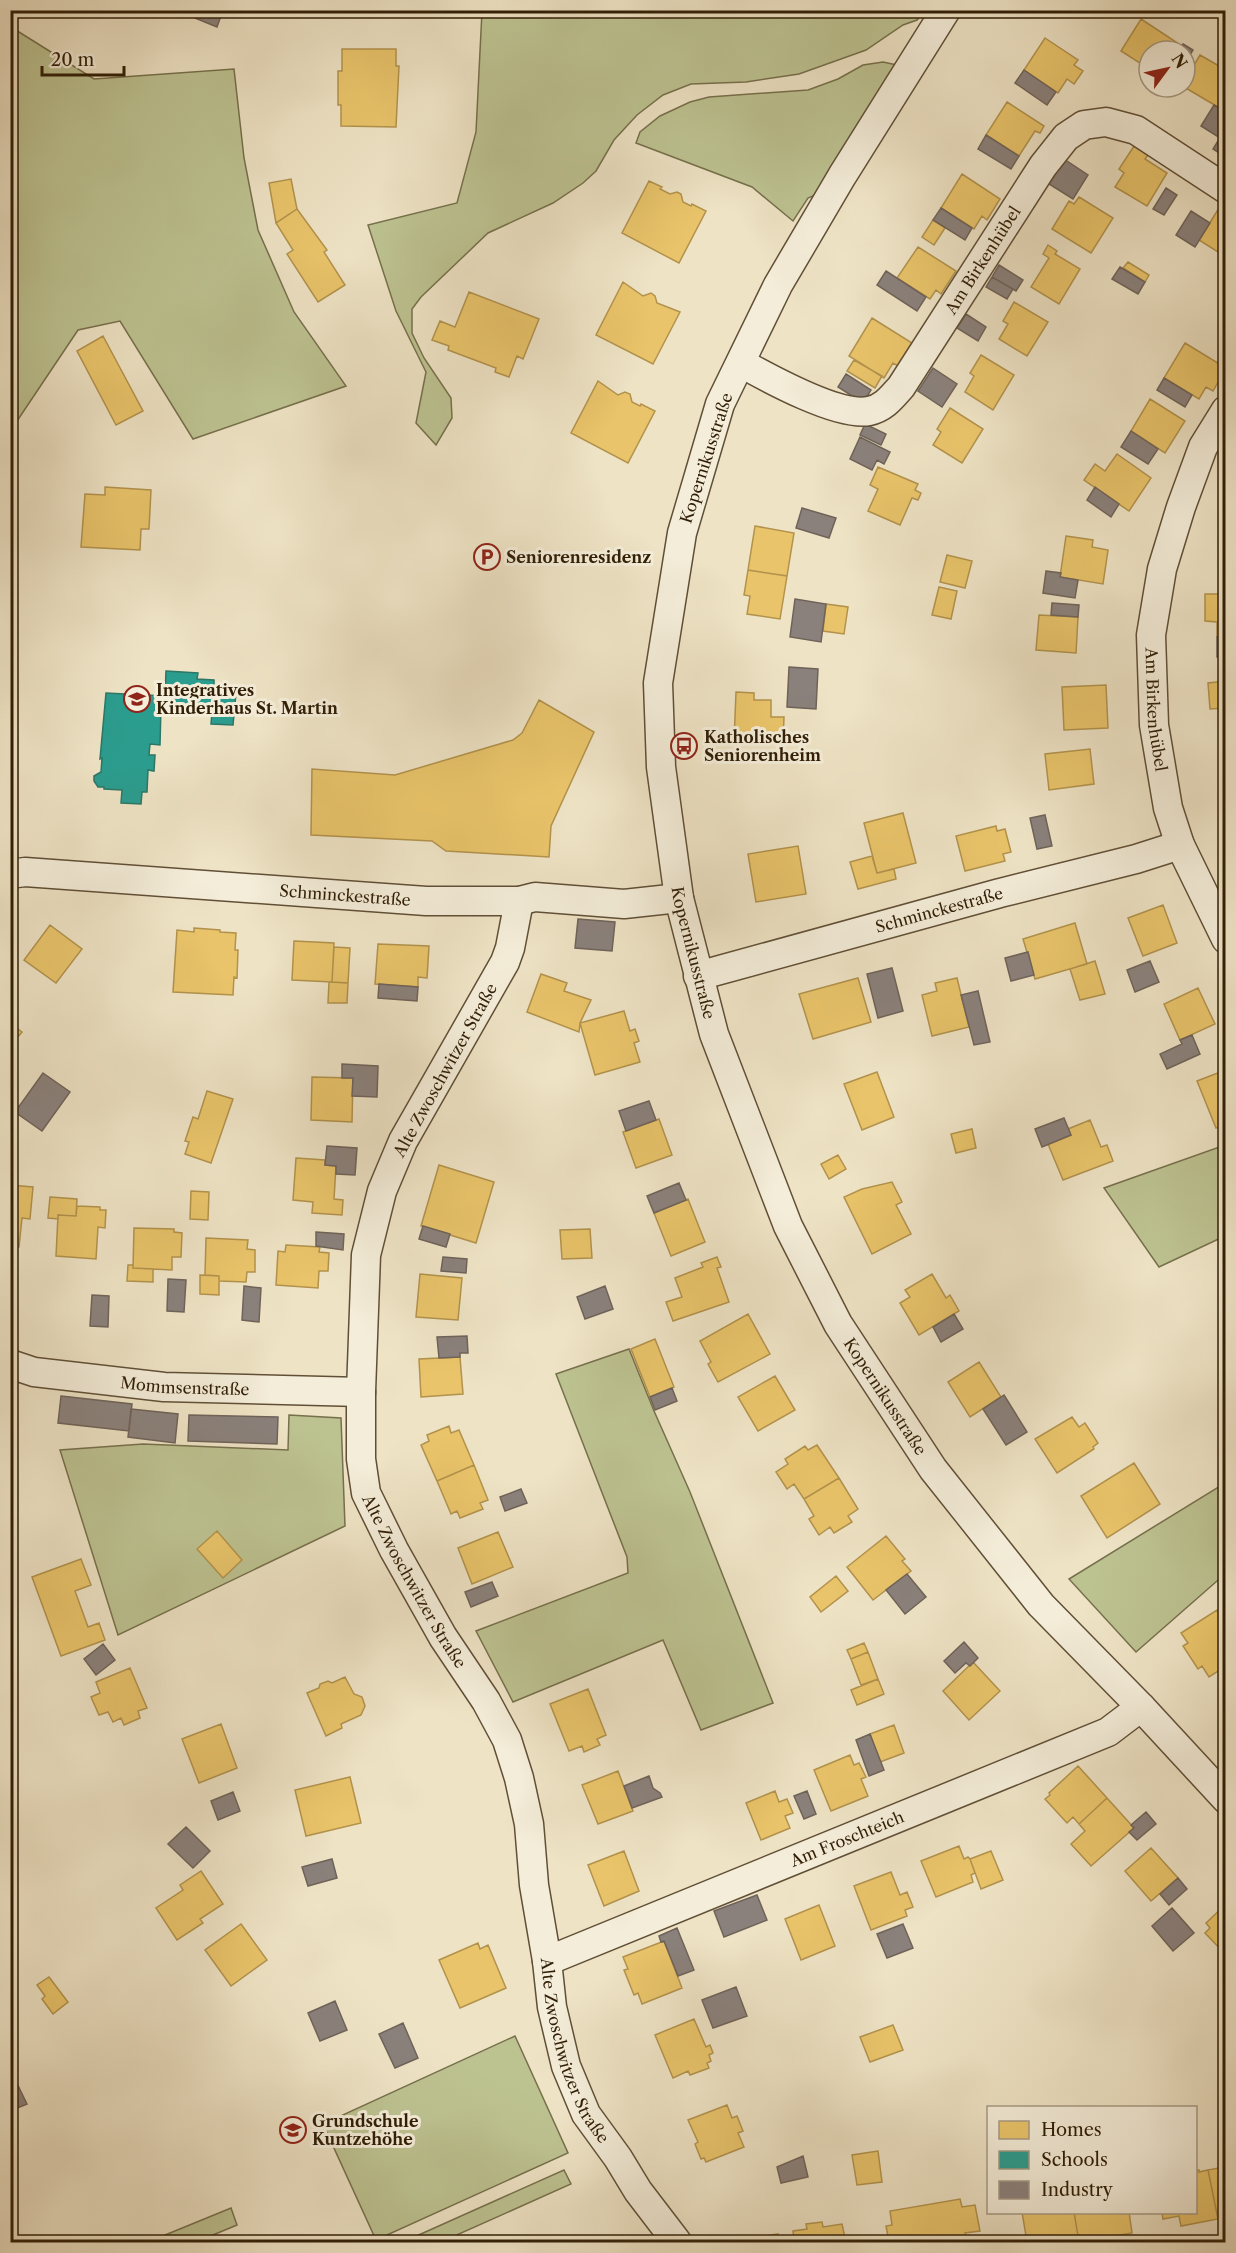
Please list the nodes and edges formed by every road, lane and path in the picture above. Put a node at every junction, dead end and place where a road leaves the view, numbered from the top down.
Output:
1 (946, 10) edge
2 (1226, 189) edge
3 (741, 363) junction
4 (1226, 410) edge
5 (1180, 844) junction
6 (10, 874) edge
7 (679, 898) junction
8 (519, 901) junction
9 (1226, 939) edge
10 (698, 976) junction
11 (10, 1364) edge
12 (361, 1392) junction
13 (1141, 1707) junction
14 (1226, 1799) edge
15 (547, 1961) junction
16 (677, 2242) edge

1 - 3 street, Kopernikusstraße
2 - 3 street, Am Birkenhübel
3 - 7 street, Kopernikusstraße
4 - 5 street, Am Birkenhübel
5 - 9 street, Am Birkenhübel
5 - 10 street, Schminckestraße
6 - 8 street, Schminckestraße
7 - 8 street, Schminckestraße
7 - 10 street, Kopernikusstraße
8 - 12 street, Alte Zwoschwitzer Straße
10 - 13 street, Kopernikusstraße
11 - 12 street, Mommsenstraße
12 - 15 street, Alte Zwoschwitzer Straße
13 - 14 street, Kopernikusstraße
13 - 15 street, Am Froschteich
15 - 16 street, Alte Zwoschwitzer Straße

